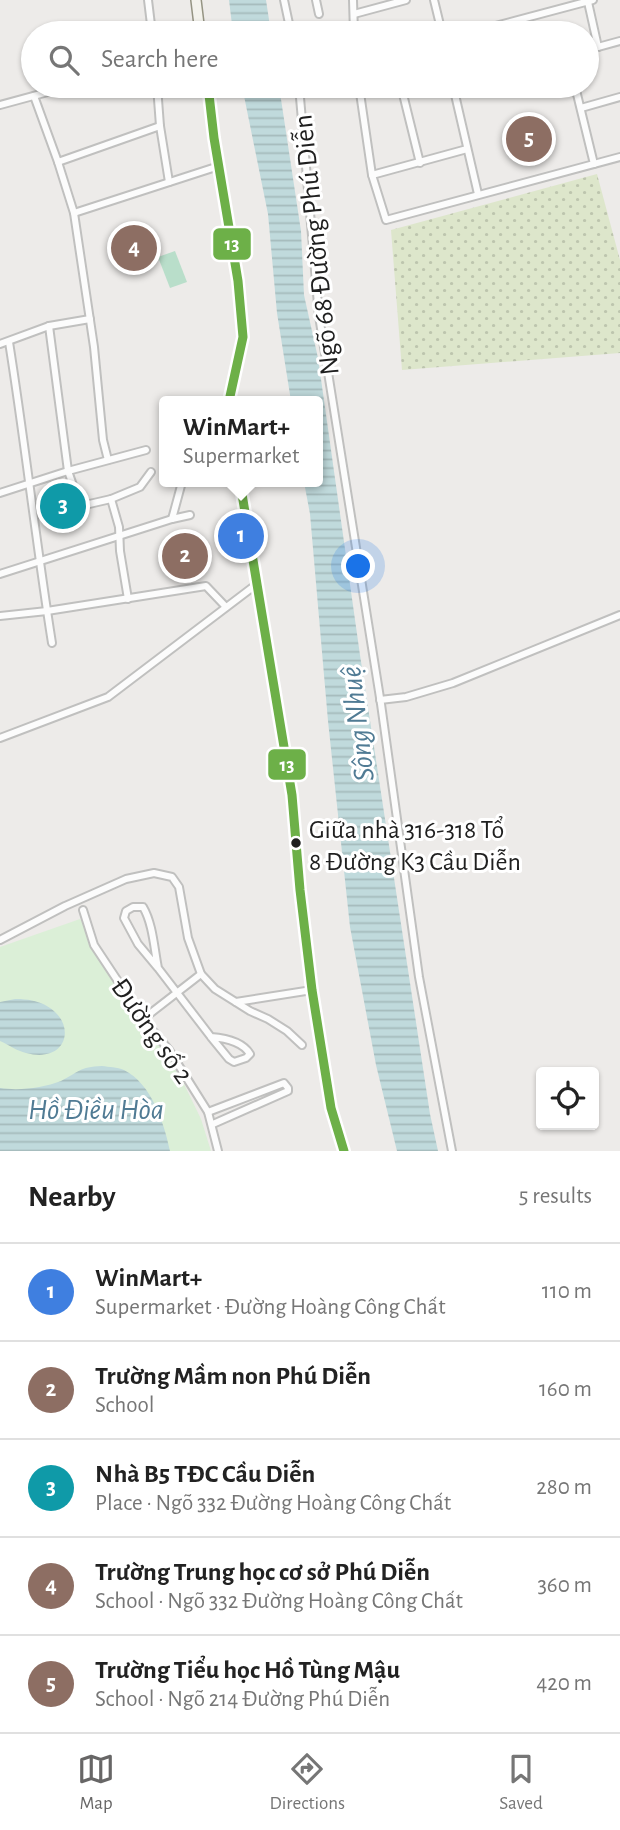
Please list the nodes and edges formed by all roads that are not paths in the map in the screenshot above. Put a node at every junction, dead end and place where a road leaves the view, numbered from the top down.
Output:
1 (148, 0) edge
2 (195, 0) edge
3 (284, 0) edge
4 (316, 0) edge
5 (353, 0) edge
6 (406, 0) edge
7 (434, 0) edge
8 (591, 1) edge
9 (319, 14) dead end
10 (354, 15) junction
11 (151, 21) edge
12 (198, 21) edge
13 (288, 21) edge
14 (354, 21) edge
15 (439, 21) edge
16 (515, 21) edge
17 (594, 21) edge
18 (620, 41) edge
19 (599, 47) edge
20 (620, 97) edge
21 (26, 98) edge
22 (35, 98) edge
23 (158, 98) edge
24 (210, 98) edge
25 (300, 98) edge
26 (361, 98) edge
27 (404, 98) edge
28 (456, 98) edge
29 (578, 98) edge
30 (0, 105) edge
31 (581, 108) junction
32 (160, 126) junction
33 (467, 149) junction
34 (620, 157) edge
35 (58, 162) junction
36 (420, 163) junction
37 (594, 164) junction
38 (219, 166) junction
39 (372, 175) junction
40 (169, 182) junction
41 (478, 194) junction
42 (74, 213) junction
43 (90, 319) junction
44 (49, 326) junction
45 (9, 342) junction
46 (0, 344) edge
47 (230, 396) edge
48 (146, 450) dead end
49 (108, 460) junction
50 (68, 471) junction
51 (151, 472) dead end
52 (29, 483) junction
53 (181, 487) edge
54 (241, 487) edge
55 (0, 493) edge
56 (111, 499) junction
57 (190, 515) dead end
58 (172, 519) junction
59 (119, 536) junction
60 (38, 562) junction
61 (0, 574) edge
62 (257, 584) junction
63 (128, 599) junction
64 (226, 607) junction
65 (47, 611) junction
66 (620, 615) edge
67 (0, 616) edge
68 (52, 643) dead end
69 (380, 700) junction
70 (0, 738) edge
71 (83, 910) dead end
72 (0, 940) edge
73 (158, 968) junction
74 (201, 974) junction
75 (312, 990) junction
76 (178, 993) junction
77 (236, 1002) junction
78 (143, 1019) junction
79 (211, 1037) junction
80 (302, 1045) dead end
81 (208, 1112) junction
82 (213, 1124) junction
83 (218, 1151) edge
84 (344, 1151) edge
85 (452, 1151) edge

1 - 11 street
2 - 12 street
3 - 13 street
4 - 9 street
5 - 10 street
6 - 10 street
7 - 15 street
8 - 16 street
8 - 17 street
10 - 14 street
18 - 19 street
20 - 31 street
21 - 30 street
22 - 35 street
23 - 32 street
24 - 38 street
25 - 69 street, Ngõ 68 Đường Phú Diễn
26 - 39 street
27 - 36 street
28 - 33 street
29 - 31 street
31 - 37 street
32 - 35 street
32 - 40 street
33 - 36 street
33 - 41 street
34 - 37 street
35 - 42 street
36 - 39 street
37 - 41 street
38 - 40 street
38 - 47 street
39 - 41 street
40 - 42 street
42 - 43 street
43 - 44 street
43 - 49 street
44 - 45 street
44 - 50 street
45 - 46 street
45 - 52 street
48 - 49 street
49 - 50 street
50 - 52 street
50 - 56 street
51 - 56 street
52 - 55 street
52 - 60 street
53 - 58 street
54 - 62 street
56 - 59 street
57 - 58 street
58 - 59 street
59 - 60 street
59 - 63 street
60 - 61 street
60 - 65 street
62 - 64 street
62 - 75 street
63 - 64 street
63 - 65 street
64 - 70 street
65 - 67 street
65 - 68 street
66 - 69 street
69 - 85 street, Ngõ 68 Đường Phú Diễn
71 - 78 street, Đường số 2
72 - 74 street
73 - 73 street
73 - 76 street
74 - 76 street
74 - 77 street
75 - 77 street
75 - 84 street
76 - 78 street
76 - 79 street
77 - 80 street
78 - 81 street, Đường số 2
79 - 79 street
81 - 82 street, Đường số 2
81 - 82 street
82 - 83 street, Đường số 2

